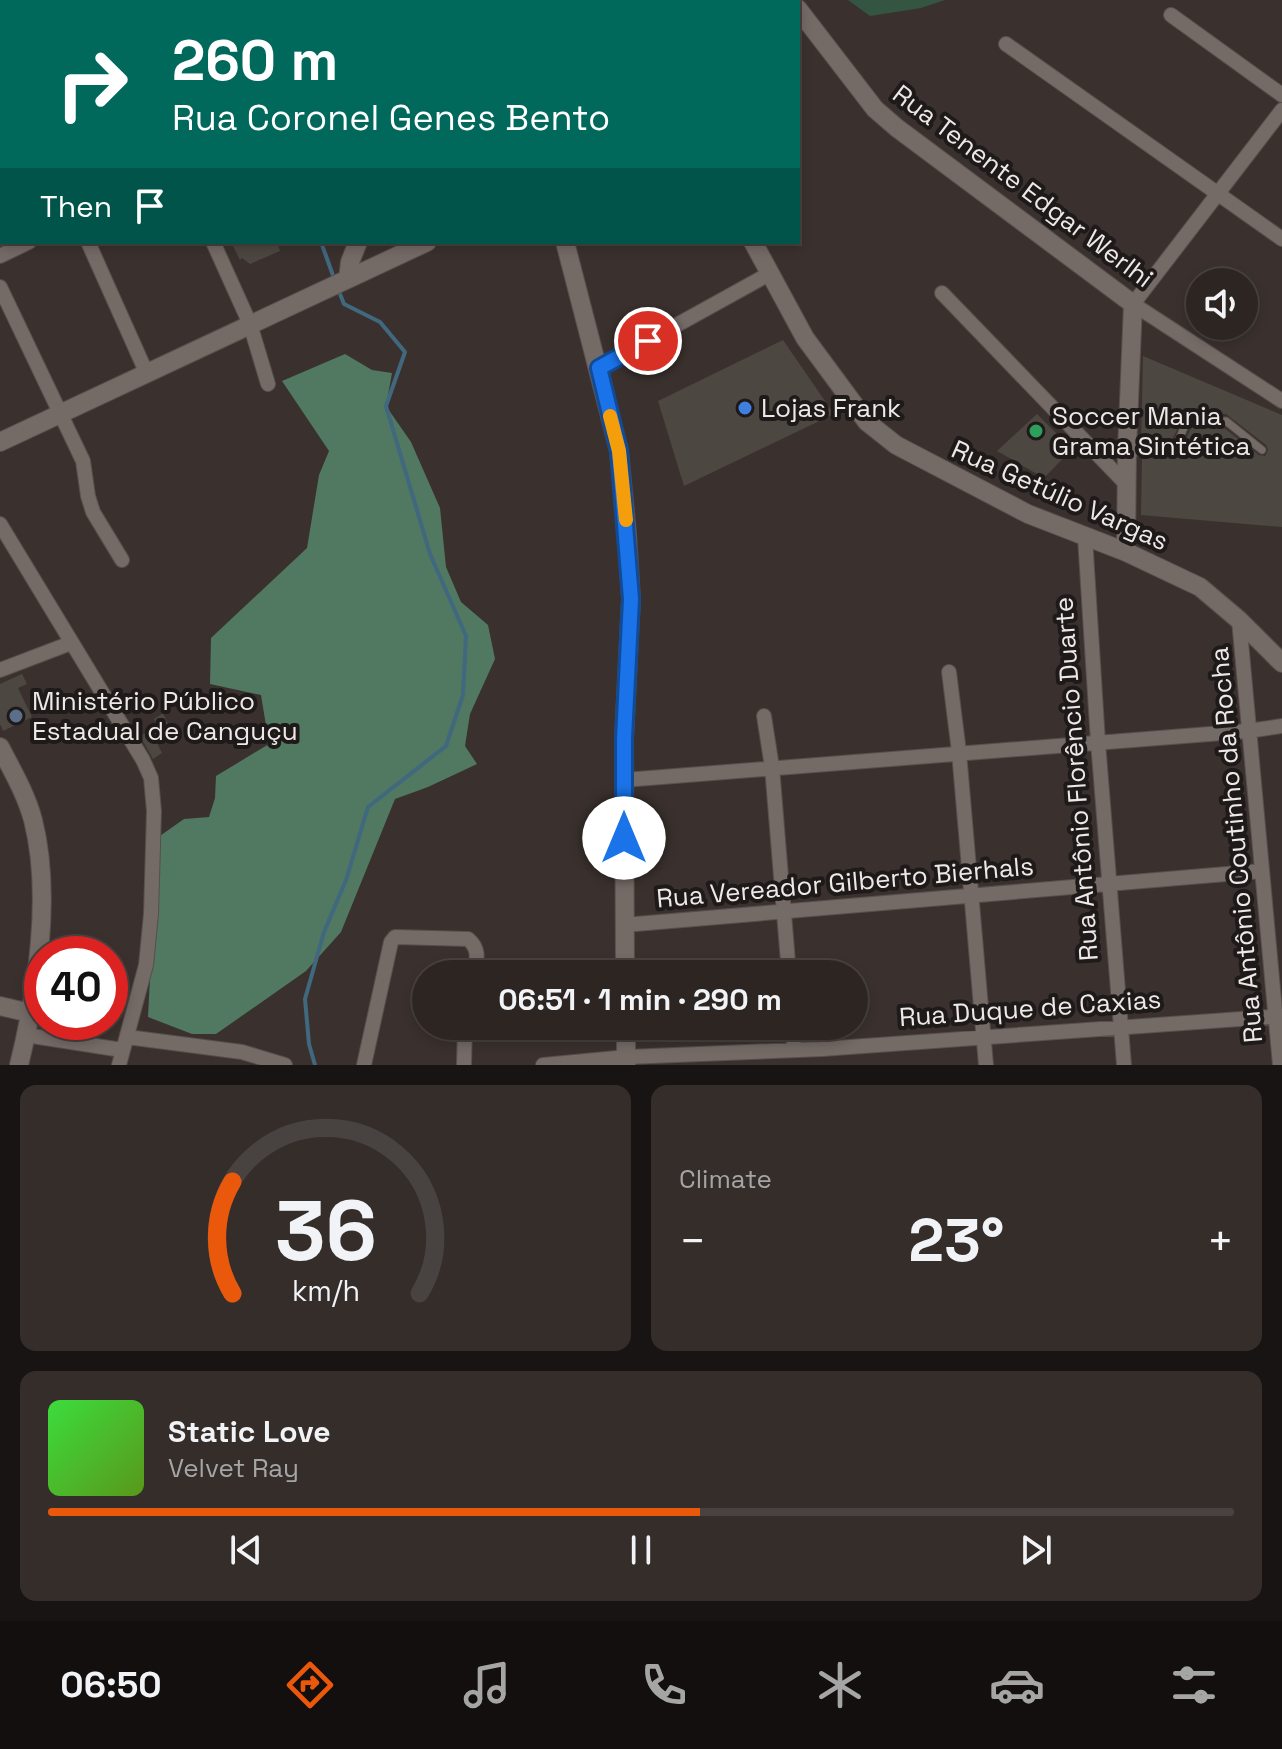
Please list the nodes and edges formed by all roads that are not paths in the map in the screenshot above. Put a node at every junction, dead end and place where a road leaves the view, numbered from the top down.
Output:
1 (800, 12) edge
2 (1171, 15) dead end
3 (1006, 44) dead end
4 (1282, 95) edge
5 (1282, 110) edge
6 (1219, 193) junction
7 (1282, 239) edge
8 (25, 244) edge
9 (89, 244) edge
10 (214, 244) edge
11 (357, 244) edge
12 (423, 244) edge
13 (566, 244) edge
14 (754, 244) edge
15 (0, 256) edge
16 (769, 274) junction
17 (345, 280) junction
18 (0, 287) edge
19 (942, 293) dead end
20 (1133, 304) junction
21 (250, 324) junction
22 (599, 368) junction
23 (147, 374) junction
24 (268, 384) dead end
25 (1282, 401) edge
26 (61, 414) junction
27 (0, 442) edge
28 (1127, 450) junction
29 (1262, 450) dead end
30 (1126, 484) junction
31 (0, 524) edge
32 (1085, 537) junction
33 (1126, 552) junction
34 (122, 560) dead end
35 (1239, 620) junction
36 (71, 643) junction
37 (1282, 663) edge
38 (0, 670) edge
39 (949, 672) dead end
40 (764, 716) dead end
41 (1282, 726) edge
42 (1248, 731) junction
43 (1098, 742) junction
44 (0, 747) edge
45 (959, 752) junction
46 (772, 767) junction
47 (624, 780) junction
48 (1262, 871) junction
49 (1110, 884) junction
50 (972, 896) junction
51 (784, 911) junction
52 (624, 925) junction
53 (39, 936) edge
54 (477, 960) edge
55 (625, 960) edge
56 (788, 960) edge
57 (0, 1006) edge
58 (24, 1012) edge
59 (1279, 1016) edge
60 (1121, 1029) junction
61 (983, 1038) junction
62 (25, 1040) edge
63 (88, 1040) edge
64 (465, 1040) edge
65 (626, 1040) edge
66 (794, 1040) edge
67 (125, 1043) junction
68 (794, 1049) junction
69 (822, 1049) junction
70 (241, 1059) edge
71 (626, 1061) edge
72 (19, 1065) edge
73 (119, 1065) edge
74 (285, 1065) edge
75 (364, 1065) edge
76 (464, 1065) edge
77 (543, 1065) edge
78 (813, 1065) edge
79 (986, 1065) edge
80 (1124, 1065) edge
81 (1280, 1065) edge

1 - 20 street, Rua Tenente Edgar Werlhi
2 - 4 street
3 - 6 street
5 - 6 street
6 - 7 street
6 - 20 street
8 - 15 street
9 - 23 street
10 - 21 street
11 - 17 street
12 - 17 street
13 - 22 street
14 - 16 street, Rua Getúlio Vargas
16 - 22 street
16 - 32 street, Rua Getúlio Vargas
17 - 21 street
18 - 26 street
19 - 30 street
20 - 25 street, Rua Tenente Edgar Werlhi
20 - 28 street
21 - 23 street
21 - 24 street
22 - 47 street
23 - 26 street
26 - 27 street
26 - 34 street
28 - 29 lane
28 - 30 street
30 - 33 street
31 - 36 street
32 - 33 street, Rua Getúlio Vargas
32 - 43 street, Rua Antônio Florêncio Duarte
33 - 35 street, Rua Getúlio Vargas
35 - 37 street, Rua Getúlio Vargas
35 - 42 street, Rua Antônio Coutinho da Rocha
36 - 38 street
36 - 67 street
39 - 45 street
40 - 46 street
41 - 42 street
42 - 43 street
42 - 48 street, Rua Antônio Coutinho da Rocha
43 - 45 street
43 - 49 street, Rua Antônio Florêncio Duarte
44 - 53 street
45 - 46 street
45 - 50 street
46 - 47 street
46 - 51 street
47 - 52 street
48 - 49 street, Rua Vereador Gilberto Bierhals
48 - 59 street, Rua Antônio Coutinho da Rocha
49 - 50 street, Rua Vereador Gilberto Bierhals
49 - 60 street, Rua Antônio Florêncio Duarte
50 - 51 street, Rua Vereador Gilberto Bierhals
50 - 61 street
51 - 52 street, Rua Vereador Gilberto Bierhals
51 - 56 street
52 - 55 street
54 - 75 street
57 - 58 street
59 - 60 street, Rua Duque de Caxias
59 - 81 street, Rua Antônio Coutinho da Rocha
60 - 61 street, Rua Duque de Caxias
60 - 80 street, Rua Antônio Florêncio Duarte
61 - 69 street, Rua Duque de Caxias
61 - 79 street
62 - 72 street
63 - 67 street
64 - 76 street
65 - 71 street
66 - 68 street
67 - 70 street
67 - 73 street
68 - 69 street, Rua Duque de Caxias
68 - 71 street, Rua Duque de Caxias
69 - 78 street
70 - 74 street
71 - 77 street, Rua Duque de Caxias

